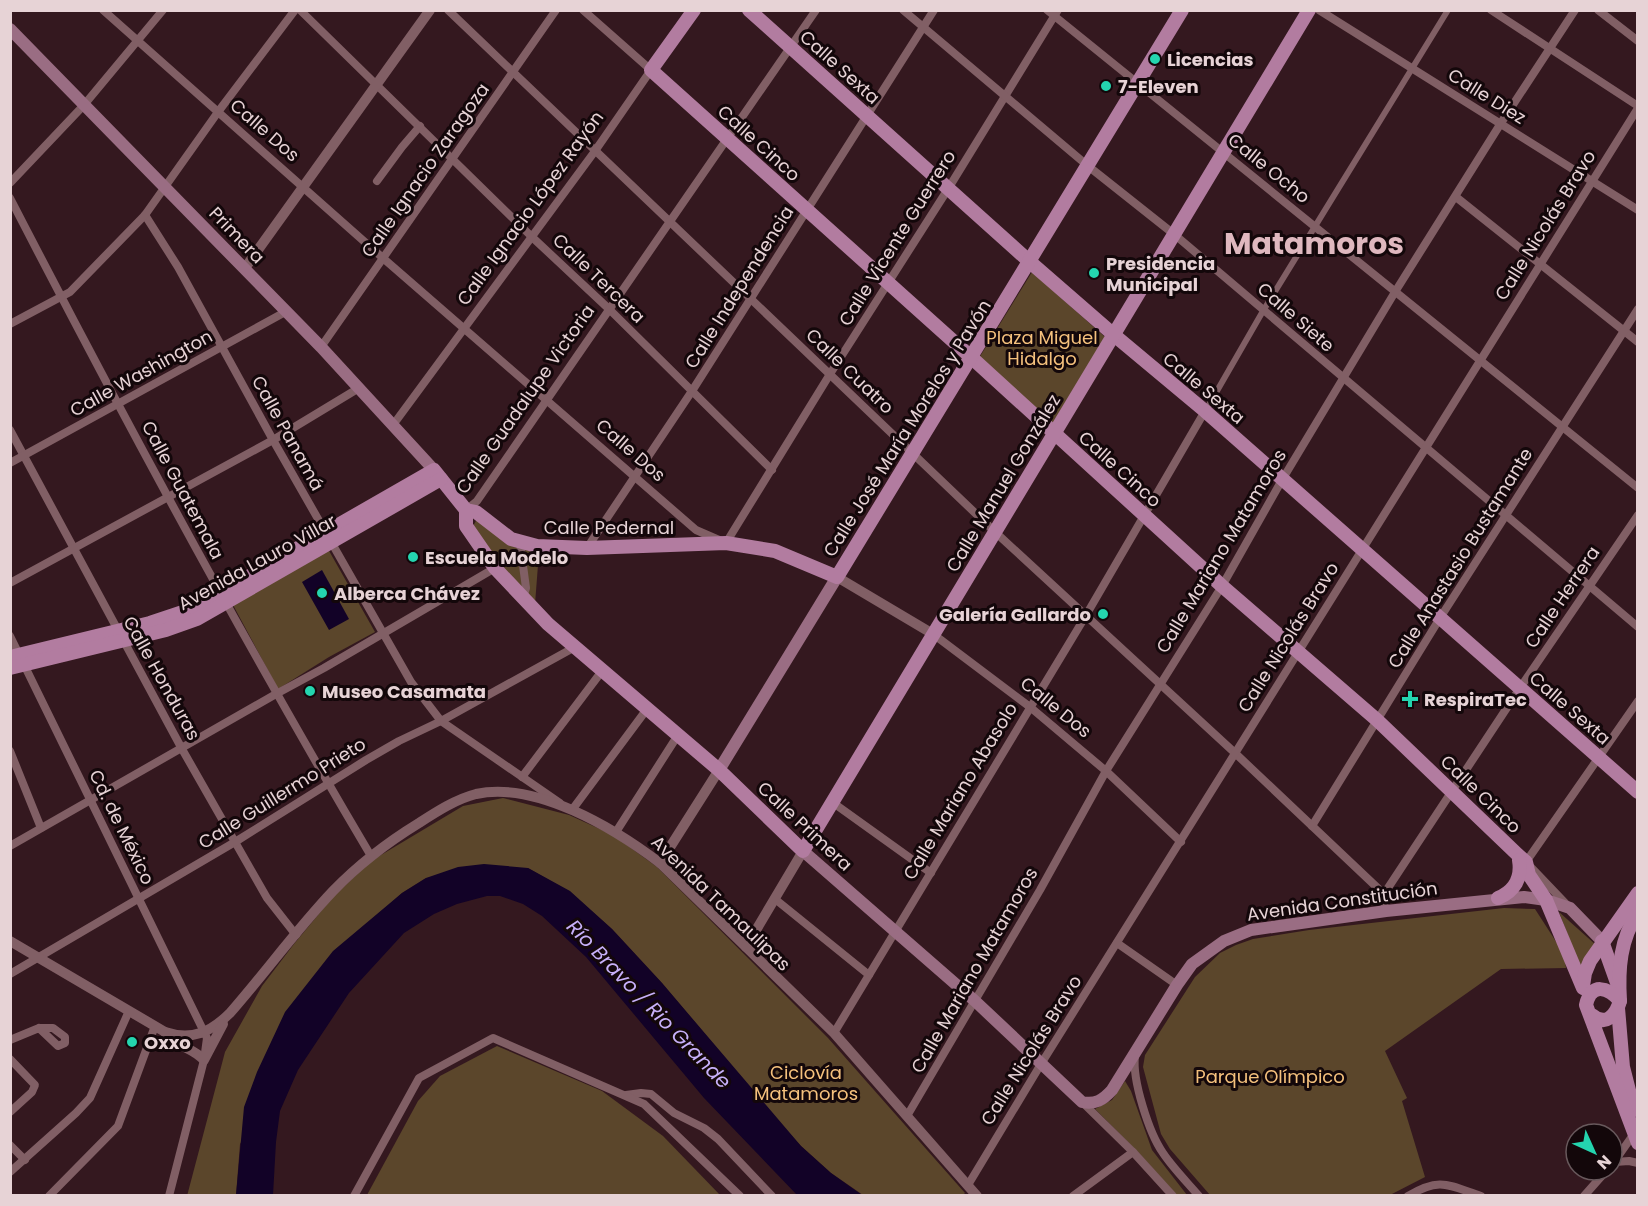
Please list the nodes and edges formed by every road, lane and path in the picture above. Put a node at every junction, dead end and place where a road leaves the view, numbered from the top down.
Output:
1 (103, 10) edge
2 (163, 10) edge
3 (295, 10) edge
4 (300, 10) edge
5 (430, 10) edge
6 (448, 10) edge
7 (556, 10) edge
8 (584, 10) edge
9 (694, 10) edge
10 (748, 10) edge
11 (816, 10) edge
12 (903, 10) edge
13 (934, 10) edge
14 (1182, 10) edge
15 (1309, 10) edge
16 (1319, 10) edge
17 (1448, 10) edge
18 (1491, 10) edge
19 (1575, 10) edge
20 (1598, 10) edge
21 (1053, 12) edge
22 (923, 28) junction
23 (10, 29) edge
24 (139, 41) junction
25 (1638, 41) edge
26 (791, 48) junction
27 (1551, 49) junction
28 (1412, 69) junction
29 (651, 70) junction
30 (513, 73) junction
31 (1138, 83) junction
32 (377, 85) junction
33 (1005, 95) junction
34 (84, 105) junction
35 (1638, 107) edge
36 (218, 112) junction
37 (867, 116) junction
38 (1501, 123) junction
39 (420, 126) junction
40 (728, 139) junction
41 (596, 151) junction
42 (1223, 153) junction
43 (453, 158) junction
44 (1088, 166) junction
45 (1592, 180) junction
46 (377, 181) dead end
47 (10, 183) edge
48 (165, 187) junction
49 (303, 187) junction
50 (948, 189) junction
51 (1456, 196) junction
52 (10, 198) edge
53 (807, 210) junction
54 (1638, 210) edge
55 (145, 215) junction
56 (670, 224) junction
57 (1316, 227) junction
58 (1175, 235) junction
59 (532, 237) junction
60 (384, 259) junction
61 (1030, 262) junction
62 (1541, 265) junction
63 (244, 268) junction
64 (888, 284) junction
65 (1395, 292) junction
66 (62, 298) junction
67 (750, 298) junction
68 (609, 309) junction
69 (1638, 309) edge
70 (286, 311) junction
71 (1263, 311) junction
72 (10, 324) edge
73 (464, 327) junction
74 (1623, 331) junction
75 (1114, 335) junction
76 (1638, 342) edge
77 (221, 347) junction
78 (321, 347) junction
79 (972, 358) junction
80 (1480, 361) junction
81 (830, 374) junction
82 (1343, 378) junction
83 (358, 388) junction
84 (692, 391) junction
85 (546, 399) junction
86 (118, 405) junction
87 (1205, 411) junction
88 (393, 425) junction
89 (1563, 428) junction
90 (10, 430) edge
91 (1054, 434) junction
92 (273, 440) junction
93 (1426, 447) junction
94 (912, 454) junction
95 (24, 455) junction
96 (10, 463) edge
97 (772, 470) junction
98 (437, 475) junction
99 (634, 477) junction
100 (1282, 480) junction
101 (1638, 488) edge
102 (167, 498) junction
103 (466, 510) junction
104 (1144, 515) junction
105 (1507, 515) junction
106 (1638, 515) edge
107 (994, 531) junction
108 (329, 538) junction
109 (520, 543) junction
110 (726, 543) junction
111 (587, 548) junction
112 (74, 549) junction
113 (1362, 550) junction
114 (495, 568) junction
115 (837, 578) junction
116 (10, 583) edge
117 (1222, 586) junction
118 (1590, 586) junction
119 (223, 598) junction
120 (523, 598) junction
121 (1085, 617) junction
122 (1440, 618) junction
123 (1638, 627) edge
124 (383, 633) junction
125 (933, 634) junction
126 (10, 636) edge
127 (120, 636) junction
128 (574, 646) junction
129 (1299, 652) junction
130 (16, 661) edge
131 (603, 671) junction
132 (1159, 685) junction
133 (1520, 688) junction
134 (276, 694) junction
135 (1638, 701) edge
136 (1030, 707) junction
137 (647, 709) junction
138 (1377, 720) junction
139 (441, 721) junction
140 (678, 735) junction
141 (182, 748) junction
142 (10, 751) edge
143 (1235, 753) junction
144 (1599, 757) junction
145 (719, 770) junction
146 (1106, 771) junction
147 (522, 777) junction
148 (328, 785) junction
149 (1453, 791) junction
150 (1638, 792) edge
151 (90, 800) junction
152 (832, 802) junction
153 (568, 808) junction
154 (1312, 826) junction
155 (41, 828) junction
156 (616, 832) junction
157 (235, 842) junction
158 (1181, 842) junction
159 (10, 846) edge
160 (803, 851) junction
161 (371, 856) junction
162 (660, 863) junction
163 (1521, 863) junction
164 (931, 873) junction
165 (1638, 893) edge
166 (1384, 894) junction
167 (138, 898) junction
168 (1498, 898) junction
169 (775, 899) junction
170 (1546, 900) junction
171 (1570, 908) junction
172 (1385, 911) junction
173 (1638, 913) edge
174 (895, 933) junction
175 (296, 935) junction
176 (1598, 937) junction
177 (10, 941) edge
178 (1118, 943) junction
179 (746, 947) junction
180 (38, 957) junction
181 (10, 974) edge
182 (869, 975) junction
183 (1177, 985) junction
184 (1583, 988) junction
185 (1619, 1000) junction
186 (975, 1001) junction
187 (1589, 1010) junction
188 (129, 1011) junction
189 (227, 1016) junction
190 (39, 1028) dead end
191 (160, 1029) junction
192 (205, 1033) junction
193 (834, 1033) junction
194 (10, 1040) edge
195 (1135, 1056) junction
196 (10, 1059) edge
197 (204, 1060) junction
198 (1041, 1064) junction
199 (626, 1095) junction
200 (1082, 1102) junction
201 (10, 1112) edge
202 (907, 1116) junction
203 (1637, 1133) edge
204 (10, 1145) edge
205 (1624, 1149) edge
206 (1133, 1152) junction
207 (25, 1160) junction
208 (10, 1172) edge
209 (1596, 1182) edge
210 (968, 1185) junction
211 (1419, 1193) edge
212 (50, 1196) edge
213 (170, 1196) edge
214 (354, 1196) edge
215 (740, 1196) edge
216 (772, 1196) edge
217 (977, 1196) edge
218 (1073, 1196) edge
219 (1173, 1196) edge
220 (1199, 1196) edge
221 (1408, 1196) edge
222 (1481, 1196) edge
223 (1584, 1196) edge

1 - 24 street, Calle Dos
2 - 24 street
3 - 36 street
4 - 32 street, Calle Tercera
5 - 32 street
6 - 30 street, Calle Cuatro
7 - 30 street, Calle Ignacio Zaragoza
8 - 29 street, Calle Cinco
9 - 29 main road, Calle Ignacio López Rayón
10 - 26 main road, Calle Sexta
11 - 26 street, Calle Guadalupe Victoria
12 - 22 street, Calle Siete
13 - 22 street, Calle Independencia
14 - 31 main road, Calle José María Morelos y Pavón
15 - 42 main road, Calle Manuel González
16 - 28 street, Calle Diez
17 - 28 street, Calle Mariano Abasolo
18 - 27 street
19 - 27 street, Calle Mariano Matamoros
20 - 25 street
21 - 31 street, Calle Ocho
21 - 33 street, Calle Vicente Guerrero
22 - 33 street, Calle Siete
22 - 37 street, Calle Independencia
23 - 34 main road, Primera
24 - 34 street
24 - 36 street, Calle Dos
26 - 37 main road, Calle Sexta
26 - 40 street, Calle Guadalupe Victoria
27 - 35 street
27 - 38 street, Calle Mariano Matamoros
28 - 38 street, Calle Diez
28 - 57 street, Calle Mariano Abasolo
29 - 40 main road, Calle Cinco
29 - 41 street, Calle Ignacio López Rayón
30 - 41 street, Calle Cuatro
30 - 43 street, Calle Ignacio Zaragoza
31 - 42 street, Calle Ocho
31 - 44 main road, Calle José María Morelos y Pavón
32 - 39 street, Calle Tercera
32 - 49 street
33 - 44 street, Calle Siete
33 - 50 street, Calle Vicente Guerrero
34 - 47 street
34 - 48 main road, Primera
35 - 45 street, Calle Nicolás Bravo
36 - 48 street
36 - 49 street, Calle Dos
37 - 50 main road, Calle Sexta
37 - 53 street, Calle Independencia
38 - 45 street, Calle Diez
38 - 51 street, Calle Mariano Matamoros
39 - 43 street, Calle Tercera
39 - 46 street
40 - 53 main road, Calle Cinco
40 - 56 street, Calle Guadalupe Victoria
41 - 56 street, Calle Cuatro
41 - 59 street, Calle Ignacio López Rayón
42 - 57 street, Calle Ocho
42 - 58 main road, Calle Manuel González
43 - 59 street, Calle Tercera
43 - 60 street, Calle Ignacio Zaragoza
44 - 58 street, Calle Siete
44 - 61 main road, Calle José María Morelos y Pavón
45 - 54 street, Calle Diez
45 - 62 street, Calle Nicolás Bravo
48 - 55 street
48 - 63 main road, Primera
49 - 60 street, Calle Dos
49 - 63 street
50 - 61 main road, Calle Sexta
50 - 64 street, Calle Vicente Guerrero
51 - 62 street
51 - 65 street, Calle Mariano Matamoros
52 - 66 street, Calle Guatemala
53 - 64 main road, Calle Cinco
53 - 67 street, Calle Independencia
55 - 66 street
55 - 77 street, Calle Panamá
56 - 67 street, Calle Cuatro
56 - 68 street, Calle Guadalupe Victoria
57 - 65 street, Calle Ocho
57 - 71 street, Calle Mariano Abasolo
58 - 71 street, Calle Siete
58 - 75 main road, Calle Manuel González
59 - 68 street, Calle Tercera
59 - 73 street, Calle Ignacio López Rayón
60 - 73 street, Calle Dos
60 - 78 street, Calle Ignacio Zaragoza
61 - 75 main road, Calle Sexta
61 - 79 main road, Calle José María Morelos y Pavón
62 - 74 street
62 - 80 street, Calle Nicolás Bravo
63 - 70 main road, Primera
64 - 79 main road, Calle Cinco
64 - 81 street, Calle Vicente Guerrero
65 - 80 street, Calle Ocho
65 - 82 street, Calle Mariano Matamoros
66 - 72 street
66 - 86 street, Calle Guatemala
67 - 81 street, Calle Cuatro
67 - 84 street, Calle Independencia
68 - 84 street, Calle Tercera
68 - 85 street, Calle Guadalupe Victoria
69 - 74 street, Calle Anastasio Bustamante
70 - 77 street, Calle Washington
70 - 78 main road, Primera
71 - 82 street, Calle Siete
71 - 87 street, Calle Mariano Abasolo
73 - 85 street, Calle Dos
73 - 88 street, Calle Ignacio López Rayón
74 - 76 street
74 - 89 street, Calle Anastasio Bustamante
75 - 87 main road, Calle Sexta
75 - 91 main road, Calle Manuel González
77 - 86 street, Calle Washington
77 - 92 street, Calle Panamá
78 - 83 main road, Primera
79 - 91 main road, Calle Cinco
79 - 94 main road, Calle José María Morelos y Pavón
80 - 89 street, Calle Ocho
80 - 93 street, Calle Nicolás Bravo
81 - 94 street, Calle Cuatro
81 - 97 street, Calle Vicente Guerrero
82 - 93 street, Calle Siete
82 - 100 street, Calle Mariano Matamoros
83 - 88 main road, Primera
83 - 92 street
84 - 97 street, Calle Tercera
84 - 99 street, Calle Independencia
85 - 99 street, Calle Dos
85 - 103 street, Calle Guadalupe Victoria
86 - 95 street, Calle Washington
86 - 102 street, Calle Guatemala
87 - 100 main road, Calle Sexta
87 - 104 street, Calle Mariano Abasolo
88 - 98 main road, Primera
89 - 101 street, Calle Ocho
89 - 105 street, Calle Anastasio Bustamante
90 - 95 street, Calle Honduras
91 - 104 main road, Calle Cinco
91 - 107 main road, Calle Manuel González
92 - 102 street
92 - 108 street, Calle Panamá
93 - 105 street, Calle Siete
93 - 113 street, Calle Nicolás Bravo
94 - 107 street, Calle Cuatro
94 - 115 main road, Calle José María Morelos y Pavón
95 - 96 street, Calle Washington
95 - 112 street, Calle Honduras
97 - 110 street, Calle Vicente Guerrero
98 - 103 main road, Calle Primera
98 - 108 main road, Avenida Lauro Villar
99 - 110 street, Calle Dos
99 - 111 street, Calle Independencia
100 - 113 main road, Calle Sexta
100 - 117 street, Calle Mariano Matamoros
102 - 112 street
102 - 119 street, Calle Guatemala
103 - 109 main road, Calle Pedernal
103 - 114 main road, Calle Primera
104 - 117 main road, Calle Cinco
104 - 121 street, Calle Mariano Abasolo
105 - 118 street, Calle Siete
105 - 122 street, Calle Anastasio Bustamante
106 - 118 street, Calle Herrera
107 - 121 street, Calle Cuatro
107 - 125 main road, Calle Manuel González
108 - 119 main road, Avenida Lauro Villar
108 - 124 street, Calle Panamá
109 - 111 main road, Calle Pedernal
109 - 120 street
110 - 111 main road, Calle Pedernal
110 - 115 main road, Calle Dos
112 - 116 street
112 - 127 street, Calle Honduras
113 - 122 main road, Calle Sexta
113 - 129 street, Calle Nicolás Bravo
114 - 120 main road, Calle Primera
114 - 124 street
115 - 125 street, Calle Dos
115 - 145 main road, Calle José María Morelos y Pavón
117 - 129 main road, Calle Cinco
117 - 132 street, Calle Mariano Matamoros
118 - 123 street, Calle Siete
118 - 133 street, Calle Herrera
119 - 127 main road, Avenida Lauro Villar
119 - 134 street, Calle Guatemala
120 - 128 main road, Calle Primera
121 - 132 street, Calle Cuatro
121 - 136 street, Calle Mariano Abasolo
122 - 133 main road, Calle Sexta
122 - 138 street, Calle Anastasio Bustamante
124 - 134 street
124 - 139 street, Calle Panamá
125 - 136 street, Calle Dos
125 - 152 main road, Calle Manuel González
126 - 130 street, Cd. de México
127 - 130 main road, Avenida Lauro Villar
127 - 141 street, Calle Honduras
128 - 131 main road, Calle Primera
128 - 139 street, Calle Guillermo Prieto
129 - 138 main road, Calle Cinco
129 - 143 street, Calle Nicolás Bravo
130 - 151 street, Cd. de México
131 - 137 main road, Calle Primera
131 - 147 street
132 - 143 street, Calle Cuatro
132 - 146 street, Calle Mariano Matamoros
133 - 144 main road, Calle Sexta
133 - 149 street, Calle Herrera
134 - 141 street
134 - 148 street, Calle Guatemala
135 - 144 street
136 - 146 street, Calle Dos
136 - 164 street, Calle Mariano Abasolo
137 - 140 main road, Calle Primera
137 - 153 street
138 - 149 main road, Calle Cinco
138 - 154 street, Calle Anastasio Bustamante
139 - 147 street, Calle Panamá
139 - 148 street, Calle Guillermo Prieto
140 - 145 main road, Calle Primera
140 - 156 street
141 - 151 street
141 - 157 street, Calle Honduras
142 - 155 street
143 - 154 street, Calle Cuatro
143 - 158 street, Calle Nicolás Bravo
144 - 150 main road, Calle Sexta
144 - 163 street
145 - 160 main road, Calle Primera
145 - 162 street, Calle José María Morelos y Pavón
146 - 158 street, Calle Dos
146 - 186 street, Calle Mariano Matamoros
147 - 153 street, Calle Panamá
148 - 157 street, Calle Guillermo Prieto
148 - 161 street, Calle Guatemala
149 - 163 main road, Calle Cinco
149 - 166 street, Calle Herrera
151 - 155 street
151 - 167 street, Cd. de México
152 - 160 main road, Calle Manuel González
152 - 164 street
153 - 156 street, Avenida Tamaulipas
153 - 161 street, Avenida Tamaulipas
154 - 166 street, Calle Cuatro
155 - 159 street
156 - 162 street, Avenida Tamaulipas
157 - 167 street, Calle Guillermo Prieto
157 - 175 street, Calle Honduras
158 - 178 street, Calle Nicolás Bravo
160 - 169 street
160 - 174 main road, Calle Primera
161 - 175 street, Avenida Tamaulipas
162 - 179 street, Avenida Tamaulipas
163 - 168 main road
163 - 170 main road, Calle Cinco
163 - 171 street
164 - 174 street, Calle Mariano Abasolo
165 - 176 main road
166 - 172 street
167 - 180 street, Calle Guillermo Prieto
167 - 192 street, Cd. de México
168 - 170 main road, Avenida Constitución
168 - 172 main road, Avenida Constitución
169 - 179 street
169 - 182 street
170 - 171 main road, Avenida Constitución
170 - 184 main road, Calle Cinco
171 - 176 main road, Avenida Constitución
172 - 183 main road, Avenida Constitución
173 - 185 main road
174 - 182 street, Calle Mariano Abasolo
174 - 186 main road, Calle Primera
175 - 189 street, Avenida Tamaulipas
176 - 184 main road
176 - 185 main road
177 - 180 street
178 - 183 street
178 - 198 street, Calle Nicolás Bravo
179 - 193 street, Avenida Tamaulipas
180 - 181 street, Calle Guillermo Prieto
180 - 188 street
182 - 193 street, Calle Mariano Abasolo
183 - 195 main road, Avenida Constitución
184 - 187 main road, Calle Cinco
185 - 187 main road
185 - 187 main road
185 - 203 main road
186 - 198 main road, Calle Primera
186 - 202 street, Calle Mariano Matamoros
187 - 203 main road, Calle Cinco
188 - 191 street
188 - 207 street
189 - 192 street, Avenida Tamaulipas
189 - 197 street
190 - 194 street
191 - 192 street
191 - 197 street
191 - 212 street
192 - 197 street
193 - 202 street, Avenida Tamaulipas
195 - 200 main road, Avenida Constitución
195 - 220 street
196 - 201 street
197 - 213 street
198 - 200 main road, Calle Primera
198 - 210 street, Calle Nicolás Bravo
199 - 214 street
199 - 215 street
199 - 216 street
200 - 206 street, Calle Primera
202 - 210 street, Avenida Tamaulipas
203 - 205 street
204 - 207 street
206 - 218 street
206 - 219 street, Calle Primera
207 - 208 street
209 - 223 street
210 - 217 street, Avenida Tamaulipas
211 - 221 street
211 - 222 street

